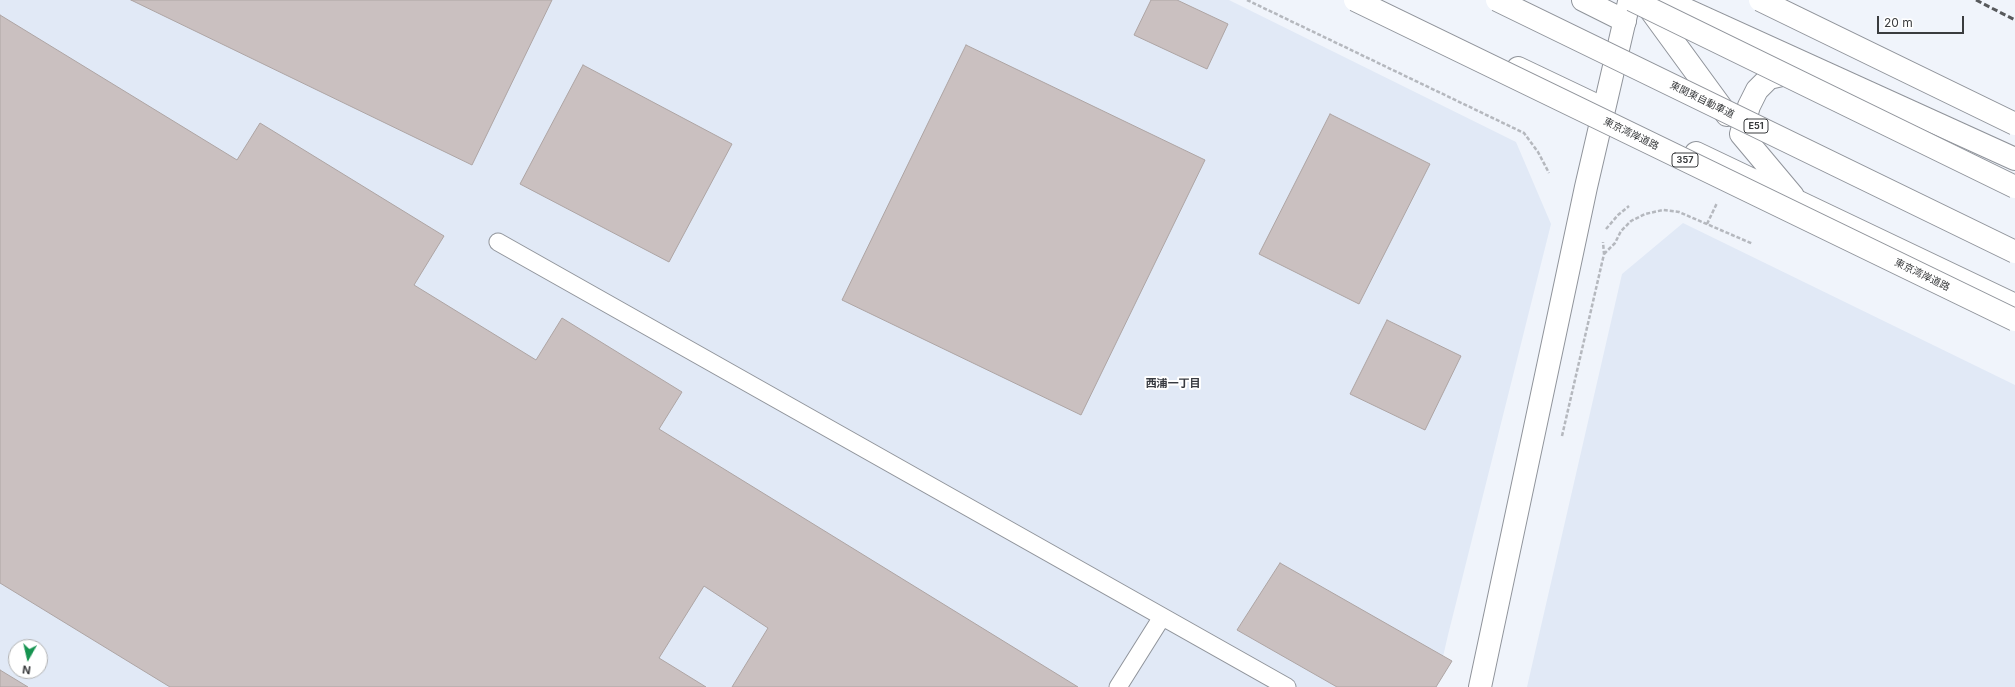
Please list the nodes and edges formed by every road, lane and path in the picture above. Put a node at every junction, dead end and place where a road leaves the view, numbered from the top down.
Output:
1 (1247, 0) edge
2 (1355, 0) edge
3 (1360, 0) edge
4 (1497, 0) edge
5 (1583, 0) edge
6 (1644, 0) edge
7 (1664, 0) edge
8 (1760, 0) edge
9 (1629, 7) edge
10 (1848, 83) junction
11 (1603, 108) junction
12 (2015, 124) edge
13 (1741, 134) junction
14 (2015, 159) edge
15 (1549, 173) dead end
16 (2015, 187) edge
17 (1797, 202) junction
18 (1629, 206) dead end
19 (1604, 234) dead end
20 (1602, 240) dead end
21 (498, 242) dead end
22 (1753, 244) dead end
23 (2015, 252) edge
24 (1604, 254) junction
25 (2015, 305) edge
26 (2015, 320) edge
27 (1561, 441) dead end
28 (1162, 617) junction
29 (1118, 687) edge
30 (1287, 687) edge
31 (1480, 687) edge

1 - 15 path
2 - 26 main road, 東京湾岸道路 / 357, bridge
3 - 11 main road, 東京湾岸道路 / 357
4 - 23 main road, 東関東自動車道 / E51, bridge
5 - 9 main road
6 - 13 main road
7 - 10 main road
8 - 12 main road, bridge
9 - 11 main road
9 - 16 main road, bridge
10 - 13 main road
10 - 14 main road
11 - 17 main road, 東京湾岸道路 / 357
11 - 31 main road
13 - 17 main road
17 - 25 main road, 東京湾岸道路 / 357
18 - 19 path
20 - 24 path
21 - 28 lane
22 - 24 path
24 - 27 path
28 - 29 lane
28 - 30 lane

